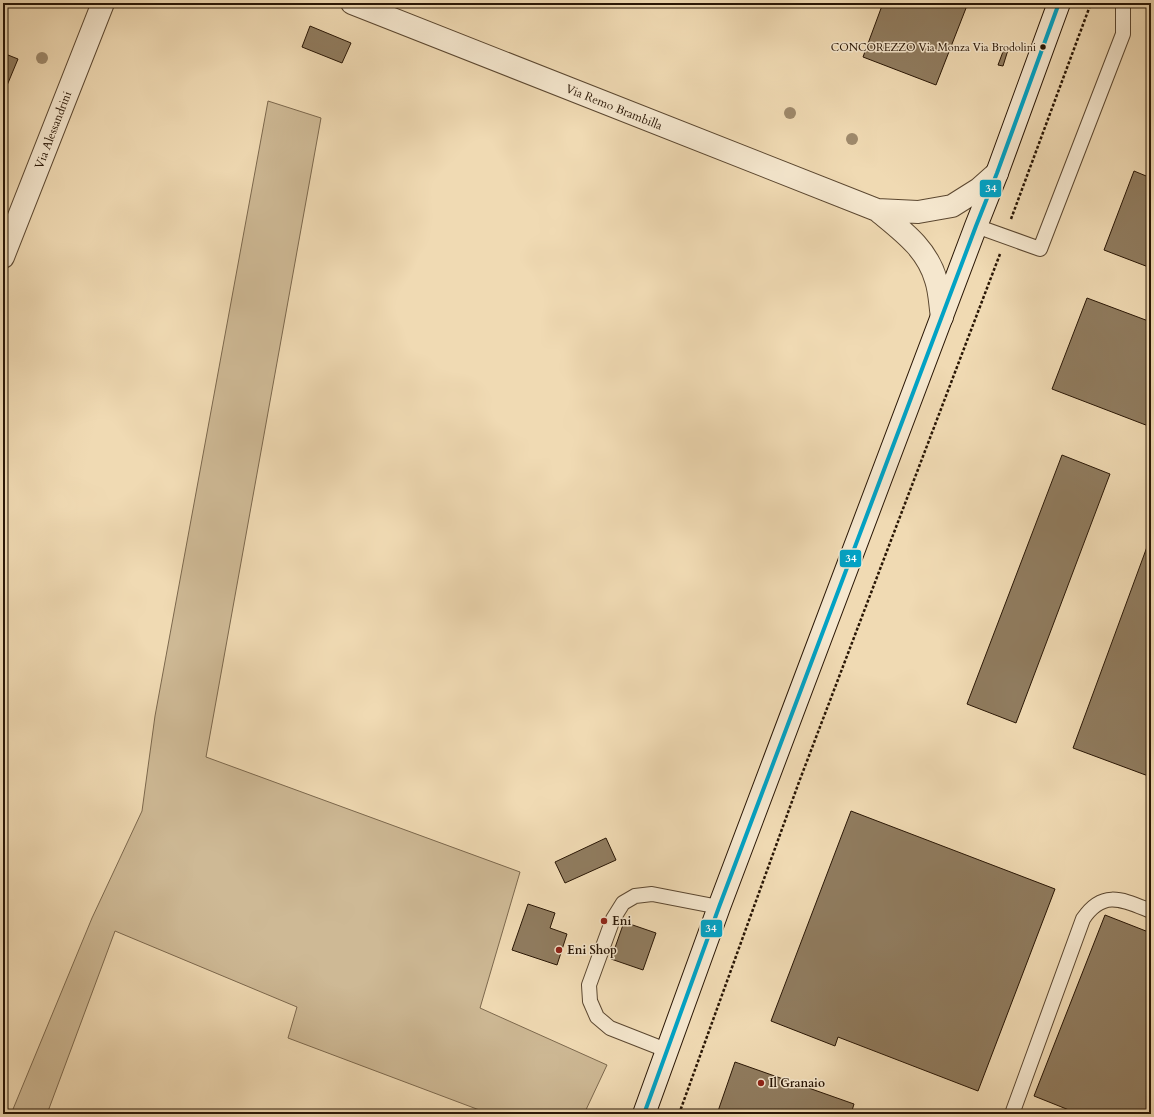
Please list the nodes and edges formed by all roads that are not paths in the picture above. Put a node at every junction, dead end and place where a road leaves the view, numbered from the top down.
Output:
1 (103, 3) edge
2 (352, 3) edge
3 (1059, 3) edge
4 (1123, 3) edge
5 (997, 173) junction
6 (877, 210) junction
7 (976, 226) junction
8 (3, 257) edge
9 (942, 317) junction
10 (719, 907) junction
11 (1151, 911) edge
12 (666, 1050) junction
13 (644, 1114) edge
14 (1012, 1114) edge

1 - 8 main road, Via Alessandrini
2 - 6 main road, Via Remo Brambilla
3 - 5 main road
4 - 7 lane
5 - 6 main road, Via Remo Brambilla
5 - 7 main road
6 - 9 main road, Via Remo Brambilla
7 - 9 main road
9 - 10 main road
10 - 12 main road
10 - 12 lane
11 - 14 lane
12 - 13 main road

